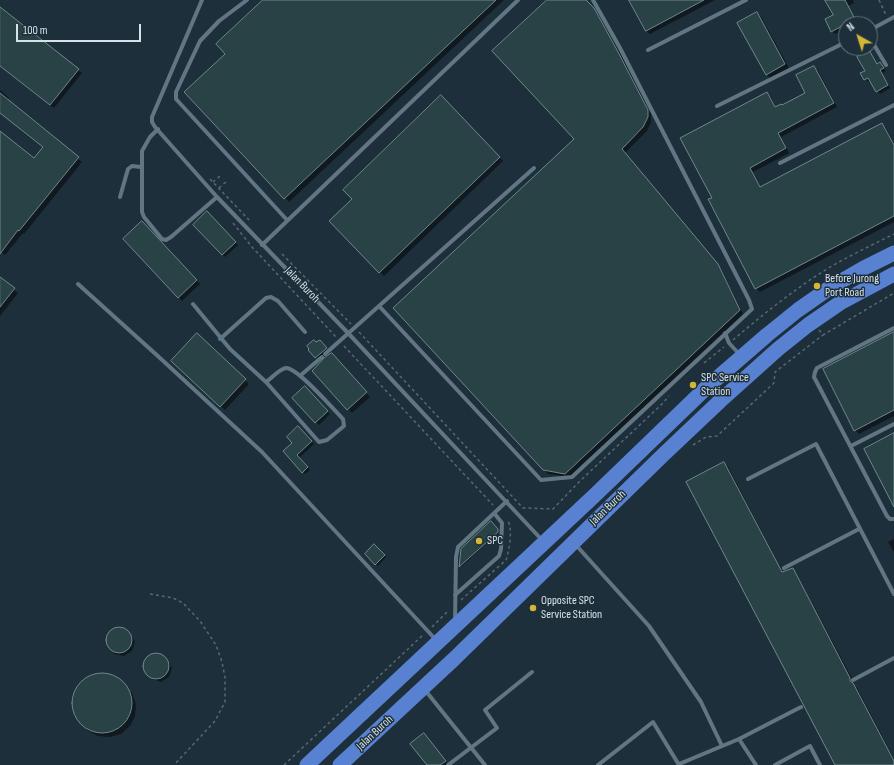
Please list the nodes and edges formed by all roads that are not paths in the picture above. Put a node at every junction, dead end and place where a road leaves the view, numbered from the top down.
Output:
1 (202, 0) edge
2 (247, 0) edge
3 (518, 0) edge
4 (594, 0) edge
5 (746, 0) edge
6 (894, 17) edge
7 (878, 26) edge
8 (838, 46) edge
9 (648, 50) dead end
10 (878, 52) edge
11 (886, 65) dead end
12 (894, 105) edge
13 (717, 106) dead end
14 (158, 129) junction
15 (780, 163) dead end
16 (141, 167) junction
17 (534, 168) dead end
18 (120, 197) dead end
19 (217, 197) junction
20 (287, 220) junction
21 (262, 245) junction
22 (894, 253) edge
23 (894, 274) edge
24 (78, 284) dead end
25 (194, 304) dead end
26 (379, 306) junction
27 (894, 328) edge
28 (305, 332) dead end
29 (348, 333) junction
30 (725, 334) junction
31 (220, 338) junction
32 (742, 357) junction
33 (301, 375) junction
34 (266, 382) junction
35 (894, 424) edge
36 (851, 446) junction
37 (748, 479) dead end
38 (507, 501) junction
39 (496, 511) junction
40 (894, 519) edge
41 (859, 529) junction
42 (544, 542) junction
43 (574, 542) junction
44 (784, 568) dead end
45 (894, 594) edge
46 (455, 595) junction
47 (455, 627) junction
48 (438, 642) junction
49 (894, 658) edge
50 (532, 672) dead end
51 (853, 680) dead end
52 (423, 688) junction
53 (801, 707) dead end
54 (739, 739) junction
55 (722, 746) junction
56 (471, 747) junction
57 (307, 765) edge
58 (340, 765) edge
59 (448, 765) edge
60 (485, 765) edge
61 (598, 765) edge
62 (679, 765) edge
63 (756, 765) edge
64 (774, 765) edge
65 (820, 765) edge

1 - 14 lane, Jalan Buroh
2 - 20 lane
3 - 20 lane
4 - 30 lane
5 - 9 lane
6 - 7 lane
8 - 13 lane
10 - 11 lane
12 - 15 lane
14 - 16 lane
14 - 19 lane, Jalan Buroh
16 - 18 lane
16 - 19 lane
17 - 26 lane
19 - 21 lane, Jalan Buroh
20 - 21 lane
21 - 29 lane, Jalan Buroh
22 - 32 highway, Jalan Buroh
23 - 43 highway, Jalan Buroh
24 - 48 lane
25 - 31 lane
26 - 29 lane
26 - 30 lane
27 - 36 lane
28 - 31 lane
29 - 33 lane
29 - 38 lane, Jalan Buroh
30 - 32 lane
31 - 34 lane
32 - 42 highway, Jalan Buroh
33 - 34 lane
33 - 34 lane
35 - 36 lane
36 - 40 lane
37 - 41 lane
38 - 39 lane
38 - 42 lane, Jalan Buroh
39 - 46 lane
39 - 46 lane
41 - 44 lane
41 - 45 lane
42 - 47 highway, Jalan Buroh
43 - 52 highway, Jalan Buroh
43 - 55 lane
46 - 47 lane
47 - 48 highway, Jalan Buroh
48 - 57 highway, Jalan Buroh
49 - 51 lane
50 - 56 lane
52 - 56 lane
52 - 58 highway, Jalan Buroh
53 - 54 lane
54 - 55 lane
54 - 63 lane
55 - 62 lane
56 - 59 lane
56 - 60 lane
61 - 62 lane
64 - 65 lane

